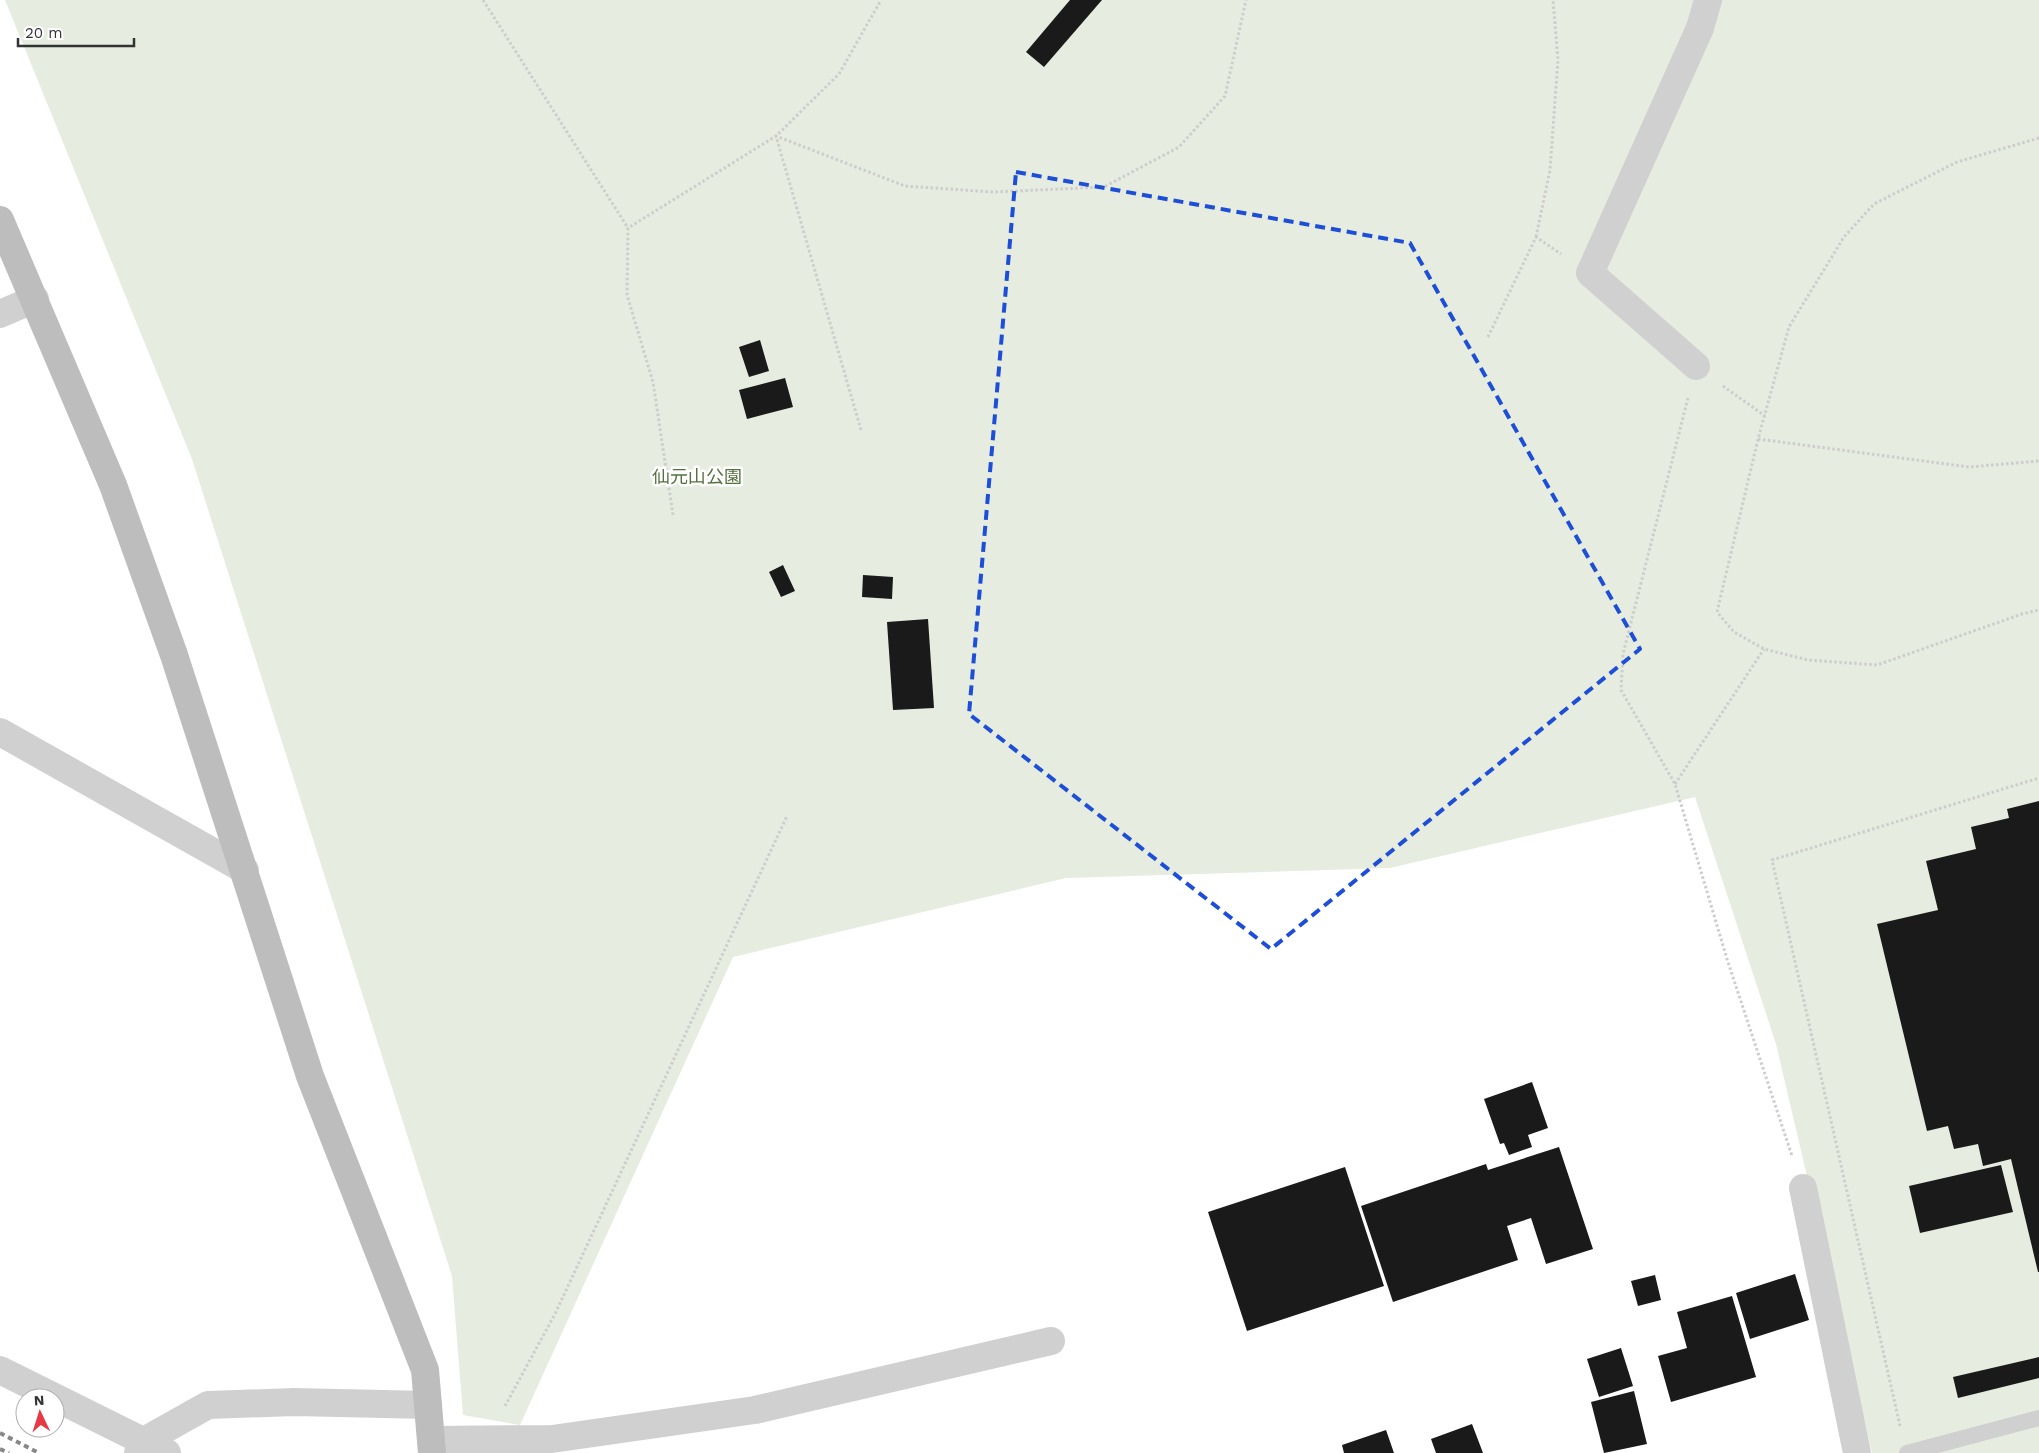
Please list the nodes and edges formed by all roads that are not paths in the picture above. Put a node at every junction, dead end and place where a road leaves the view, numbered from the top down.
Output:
1 (1708, 0) edge
2 (0, 220) edge
3 (35, 299) junction
4 (0, 314) edge
5 (1696, 366) road end
6 (0, 732) edge
7 (245, 870) junction
8 (1803, 1188) road end
9 (1051, 1341) dead end
10 (0, 1370) edge
11 (428, 1405) junction
12 (2039, 1418) edge
13 (431, 1446) edge
14 (149, 1449) edge
15 (1857, 1453) edge
16 (1907, 1453) edge

1 - 5 street
2 - 3 street
3 - 4 street
3 - 7 street
6 - 7 street
7 - 11 street
8 - 15 street
9 - 13 street
10 - 14 street
11 - 13 street
11 - 14 street
12 - 16 lane

